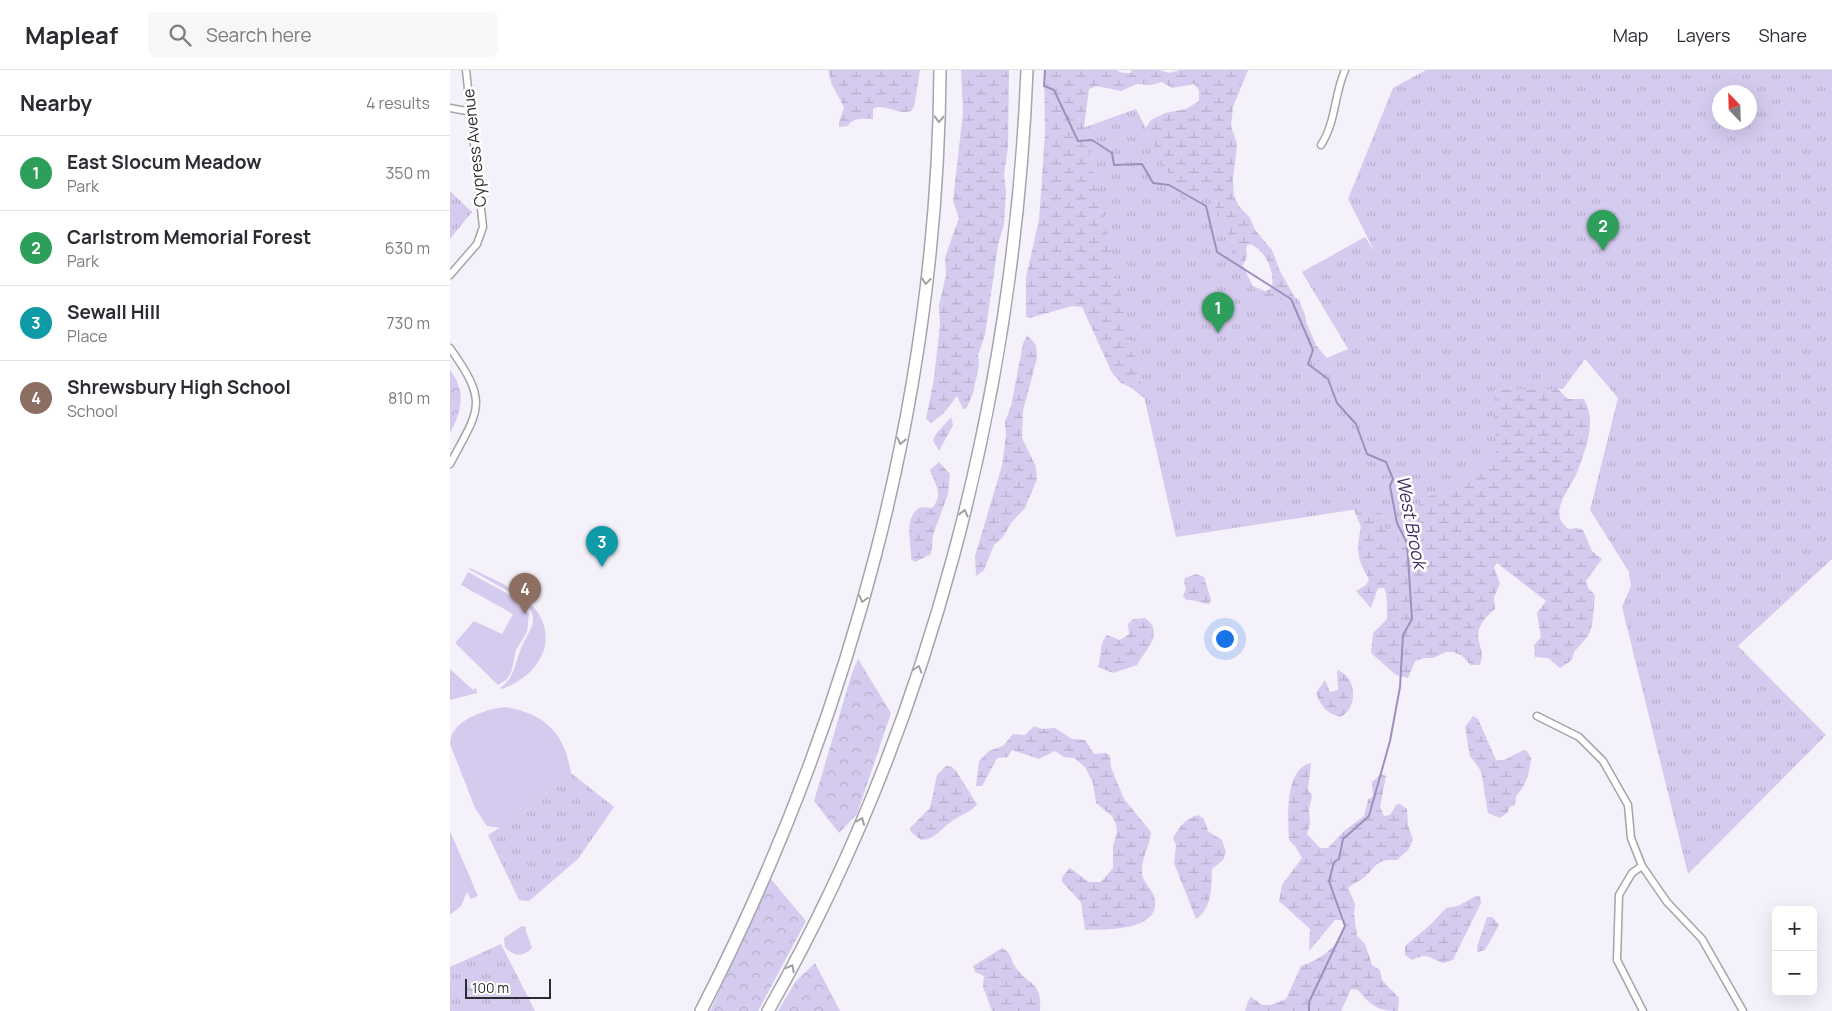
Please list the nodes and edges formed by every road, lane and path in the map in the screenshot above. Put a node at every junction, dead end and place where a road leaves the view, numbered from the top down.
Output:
1 (466, 70) edge
2 (940, 70) edge
3 (1027, 70) edge
4 (1345, 70) edge
5 (450, 108) edge
6 (472, 112) junction
7 (1321, 145) dead end
8 (450, 275) edge
9 (450, 348) edge
10 (450, 464) edge
11 (1537, 716) dead end
12 (1642, 866) junction
13 (701, 1011) edge
14 (768, 1011) edge
15 (1643, 1011) edge
16 (1743, 1011) edge

1 - 6 street, Cypress Avenue
2 -> 13 highway
14 -> 3 highway
4 - 7 street
5 - 6 street
6 - 8 street, Cypress Avenue
9 - 10 street
11 - 12 street
12 - 15 street
12 - 16 street

